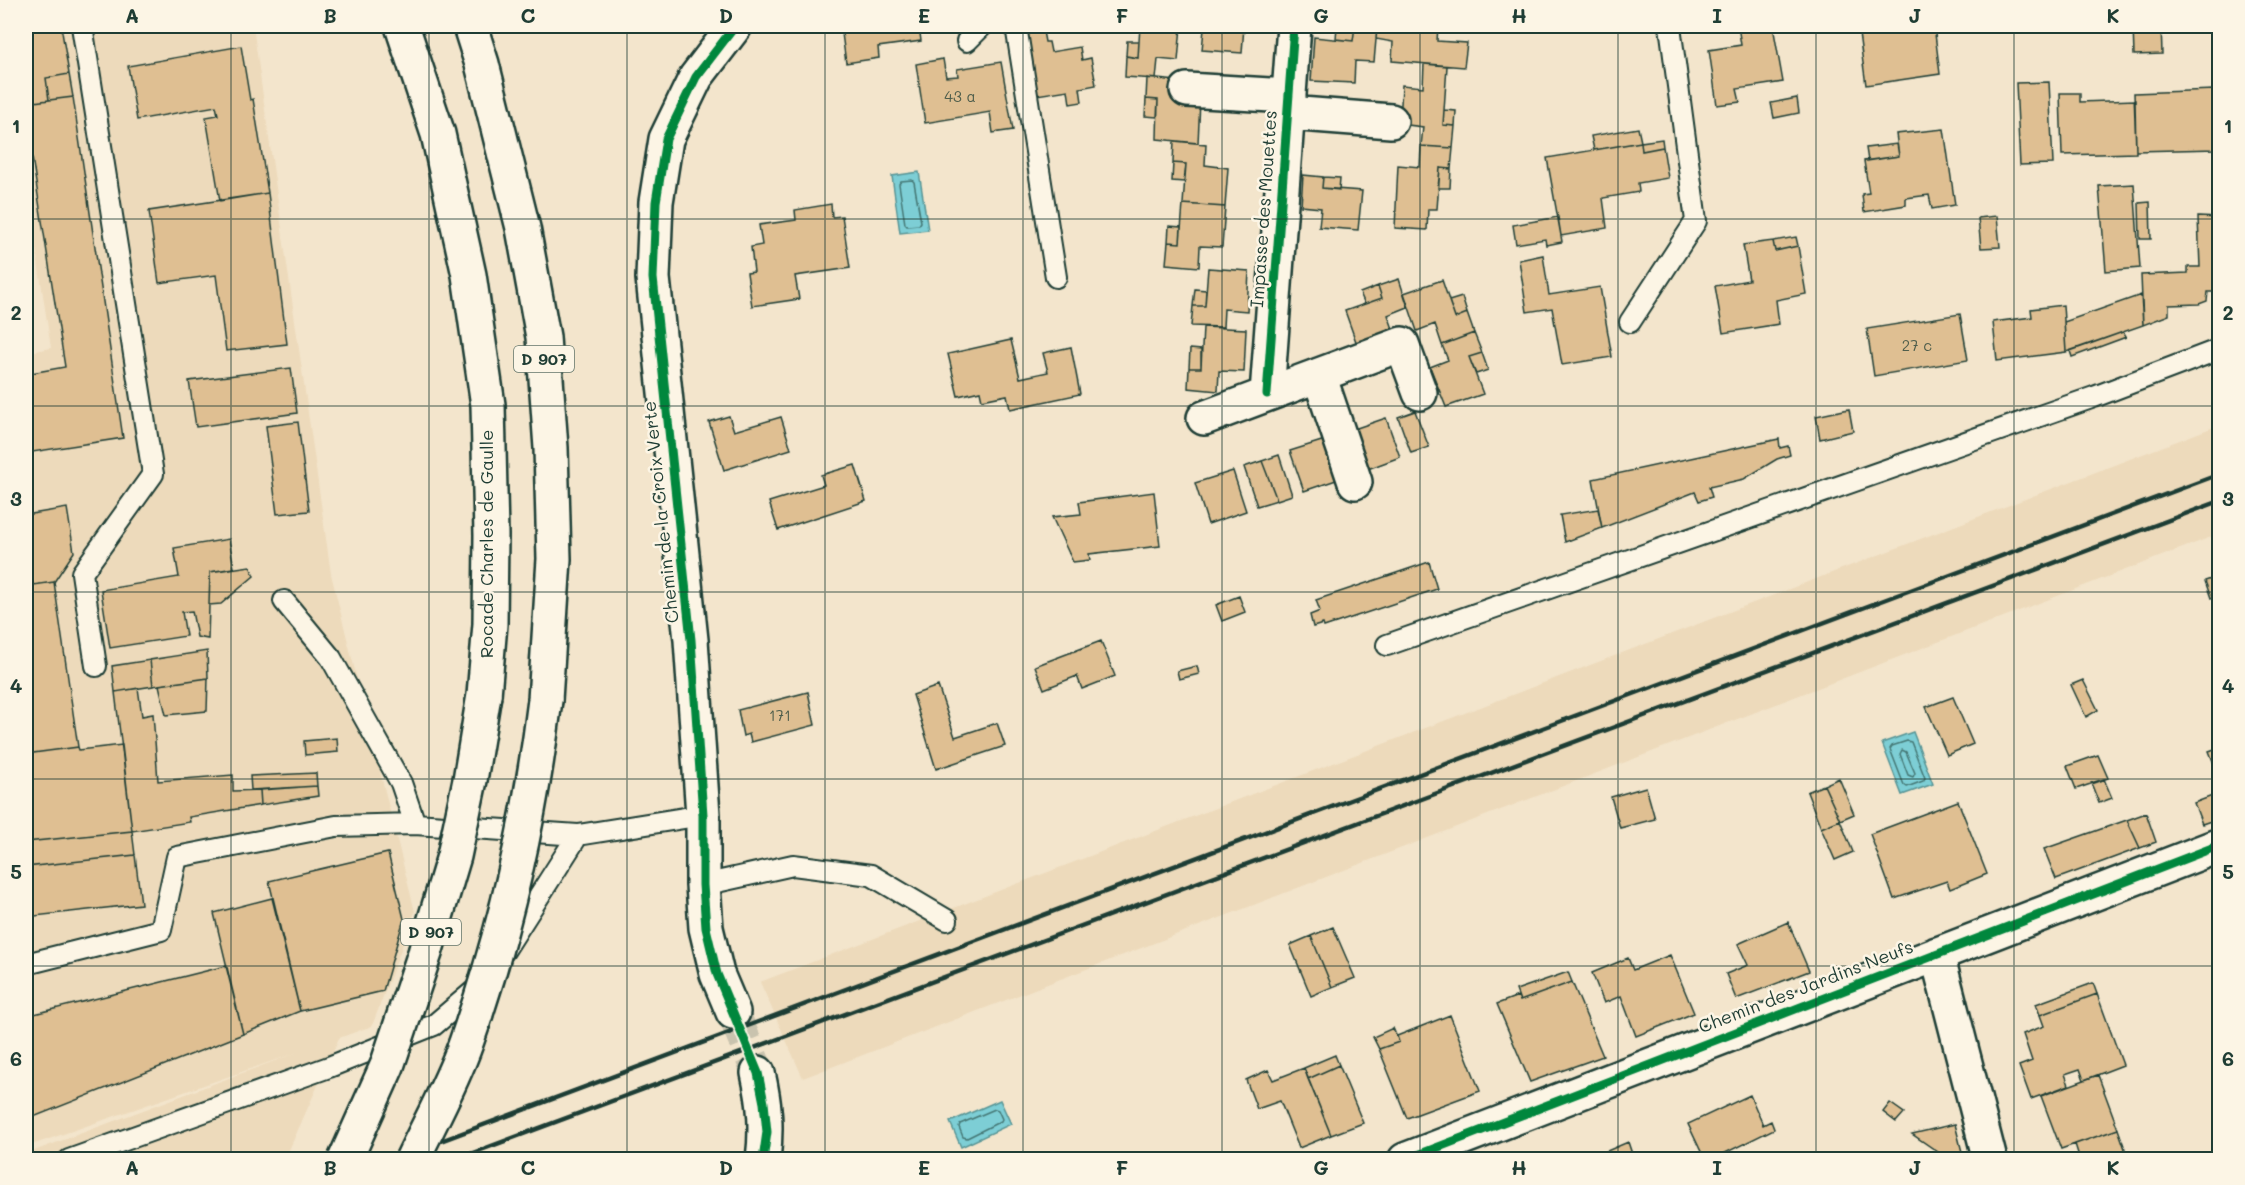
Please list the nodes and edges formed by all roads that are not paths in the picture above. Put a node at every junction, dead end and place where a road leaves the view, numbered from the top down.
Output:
1 (82, 26) edge
2 (402, 26) edge
3 (470, 26) edge
4 (735, 26) edge
5 (982, 26) edge
6 (1016, 26) edge
7 (1294, 26) edge
8 (1670, 26) edge
9 (967, 41) dead end
10 (1187, 90) dead end
11 (1288, 104) junction
12 (1391, 121) dead end
13 (1056, 277) dead end
14 (1629, 322) dead end
15 (2220, 349) edge
16 (1319, 375) junction
17 (1420, 393) dead end
18 (1267, 394) junction
19 (1204, 418) dead end
20 (1355, 482) dead end
21 (284, 601) dead end
22 (1387, 645) dead end
23 (96, 666) dead end
24 (703, 815) junction
25 (415, 824) junction
26 (579, 836) junction
27 (2220, 844) edge
28 (703, 885) junction
29 (948, 920) dead end
30 (1937, 954) junction
31 (26, 963) edge
32 (733, 1012) tunnel mouth
33 (758, 1073) tunnel mouth
34 (69, 1160) edge
35 (345, 1160) edge
36 (412, 1160) edge
37 (763, 1160) edge
38 (1405, 1160) edge
39 (1990, 1160) edge

1 - 23 lane
2 - 35 main road, Rocade Charles de Gaulle / D 907, bridge
3 - 36 main road, D 907, bridge
4 - 24 main road, Chemin de la Croix Verte
5 - 9 lane
6 - 13 lane
7 - 11 main road, Impasse des Mouettes
8 - 14 lane
10 - 11 main road
11 - 12 main road
11 - 18 main road, Impasse des Mouettes
15 - 22 lane
16 - 17 main road
16 - 18 main road
16 - 20 main road
18 - 19 main road
21 - 25 lane
24 - 26 lane
24 - 28 main road, Chemin de la Croix Verte
25 - 26 lane
25 - 31 lane
26 - 34 lane
27 - 30 main road, Chemin des Jardins Neufs
28 - 29 lane
28 - 32 main road, Chemin de la Croix Verte
30 - 38 main road, Chemin des Jardins Neufs
30 - 39 main road
33 - 37 main road

